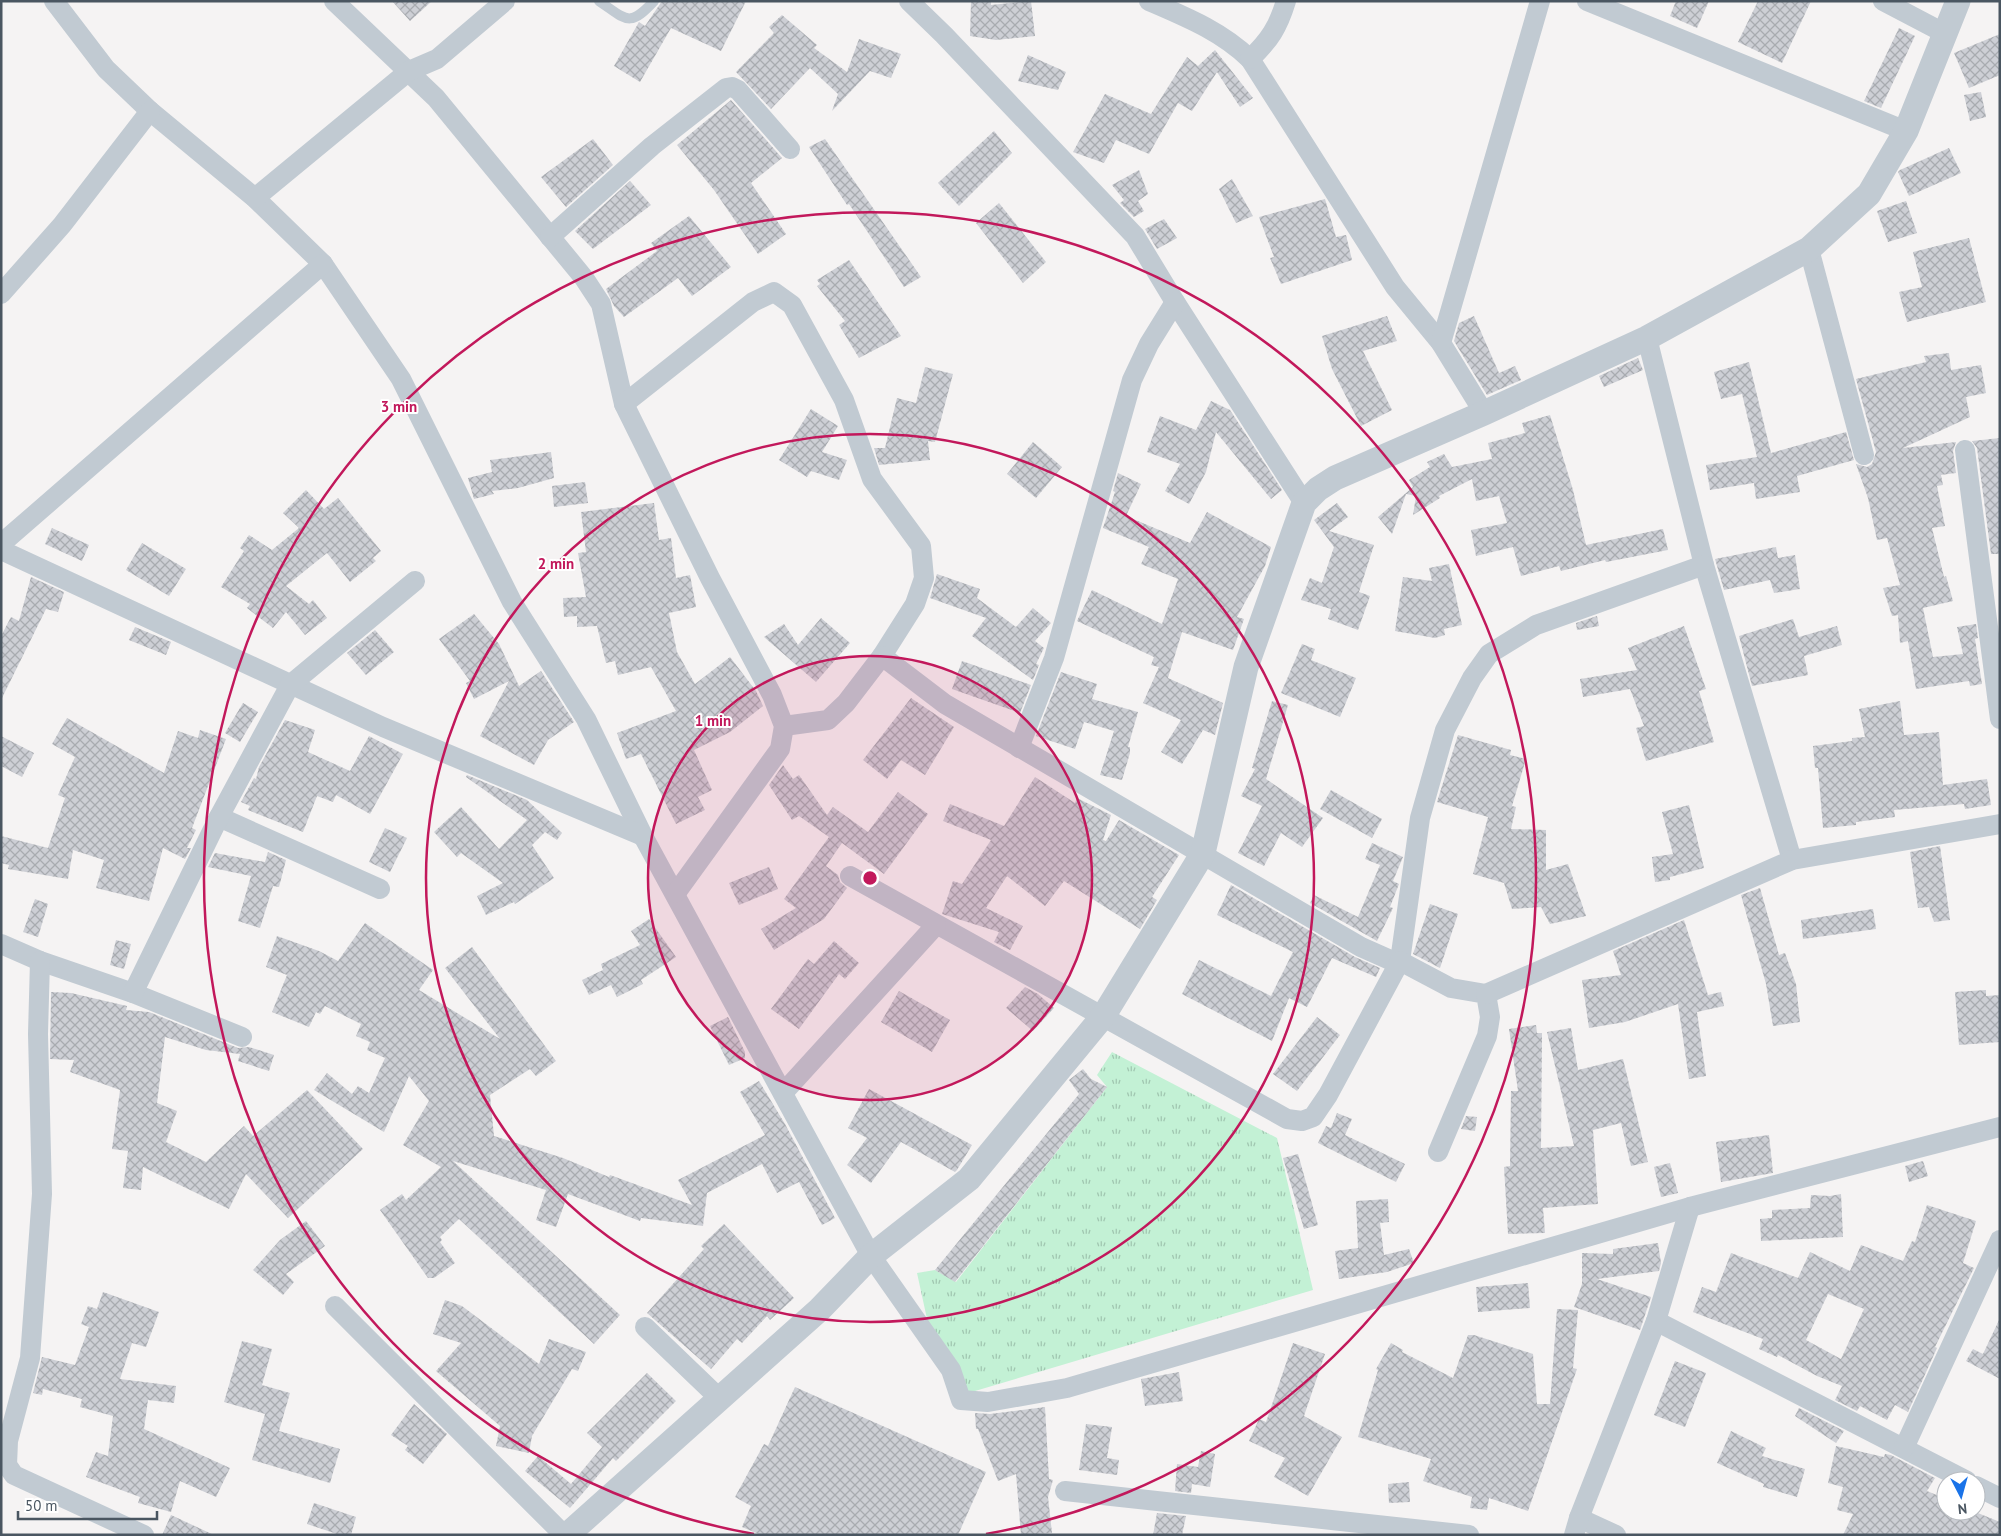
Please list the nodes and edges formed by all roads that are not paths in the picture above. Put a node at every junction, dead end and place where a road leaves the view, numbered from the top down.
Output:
1 (54, 1) edge
2 (334, 1) edge
3 (505, 1) edge
4 (599, 1) edge
5 (654, 1) edge
6 (909, 1) edge
7 (1149, 1) edge
8 (1286, 1) edge
9 (1540, 1) edge
10 (1587, 1) edge
11 (1883, 1) edge
12 (1958, 1) edge
13 (1946, 34) junction
14 (1250, 58) junction
15 (409, 71) junction
16 (150, 111) junction
17 (1906, 131) junction
18 (790, 149) dead end
19 (255, 198) junction
20 (550, 237) junction
21 (1808, 249) junction
22 (323, 264) junction
23 (1, 294) edge
24 (1175, 302) junction
25 (1647, 338) junction
26 (1441, 343) junction
27 (624, 404) junction
28 (1484, 413) junction
29 (1965, 450) dead end
30 (1864, 455) dead end
31 (1304, 503) junction
32 (1, 544) edge
33 (1, 550) edge
34 (1704, 565) junction
35 (415, 580) dead end
36 (882, 656) junction
37 (290, 685) junction
38 (1998, 698) edge
39 (2000, 719) edge
40 (784, 726) junction
41 (1019, 748) junction
42 (219, 817) junction
43 (2000, 824) edge
44 (643, 836) junction
45 (1203, 853) junction
46 (1792, 860) junction
47 (850, 876) dead end
48 (380, 889) dead end
49 (676, 893) junction
50 (936, 924) junction
51 (1, 944) edge
52 (40, 961) junction
53 (1400, 961) junction
54 (133, 993) junction
55 (1486, 994) junction
56 (1104, 1015) junction
57 (242, 1037) dead end
58 (783, 1092) junction
59 (2000, 1127) edge
60 (1438, 1152) dead end
61 (1690, 1207) junction
62 (2000, 1240) edge
63 (871, 1256) junction
64 (335, 1306) dead end
65 (1656, 1321) junction
66 (645, 1327) dead end
67 (719, 1398) junction
68 (1904, 1448) junction
69 (1948, 1471) edge
70 (1065, 1491) dead end
71 (1986, 1491) edge
72 (2000, 1498) edge
73 (1576, 1526) edge
74 (144, 1535) edge
75 (566, 1535) edge
76 (1469, 1535) edge
77 (1616, 1535) edge

1 - 16 street
2 - 15 street
3 - 15 street
4 - 5 lane
6 - 24 street
7 - 14 street
8 - 14 street
9 - 26 street
10 - 17 street
11 - 13 street
12 - 13 street
13 - 17 street
14 - 26 street
15 - 19 street
15 - 20 street
16 - 19 street
16 - 23 street
17 - 21 street
18 - 20 street
19 - 22 street
20 - 27 street
21 - 25 street
21 - 30 street
22 - 32 street
22 - 44 street
24 - 31 street
24 - 41 street
25 - 28 street
25 - 34 street
26 - 28 street
27 - 36 street
27 - 40 street
28 - 31 street
29 - 38 street
31 - 45 street
33 - 37 street
34 - 46 street
34 - 53 street
35 - 37 street
36 - 40 street
36 - 41 street
37 - 42 street
37 - 44 street
38 - 39 street
40 - 49 street
41 - 45 street
42 - 48 street
42 - 54 street
43 - 46 street
44 - 49 street
45 - 53 street
45 - 56 street
46 - 55 street
47 - 50 street
49 - 58 street
50 - 56 street
50 - 58 street
51 - 52 street
52 - 54 street
52 - 74 street
53 - 55 street
53 - 56 street
54 - 57 street
55 - 60 street
56 - 63 street
58 - 63 street
59 - 61 street
61 - 63 street
61 - 65 street
62 - 68 street
63 - 67 street
64 - 75 street
65 - 68 street
65 - 73 street
66 - 67 street
67 - 75 street
68 - 69 street
70 - 76 street
71 - 72 street
73 - 77 street

